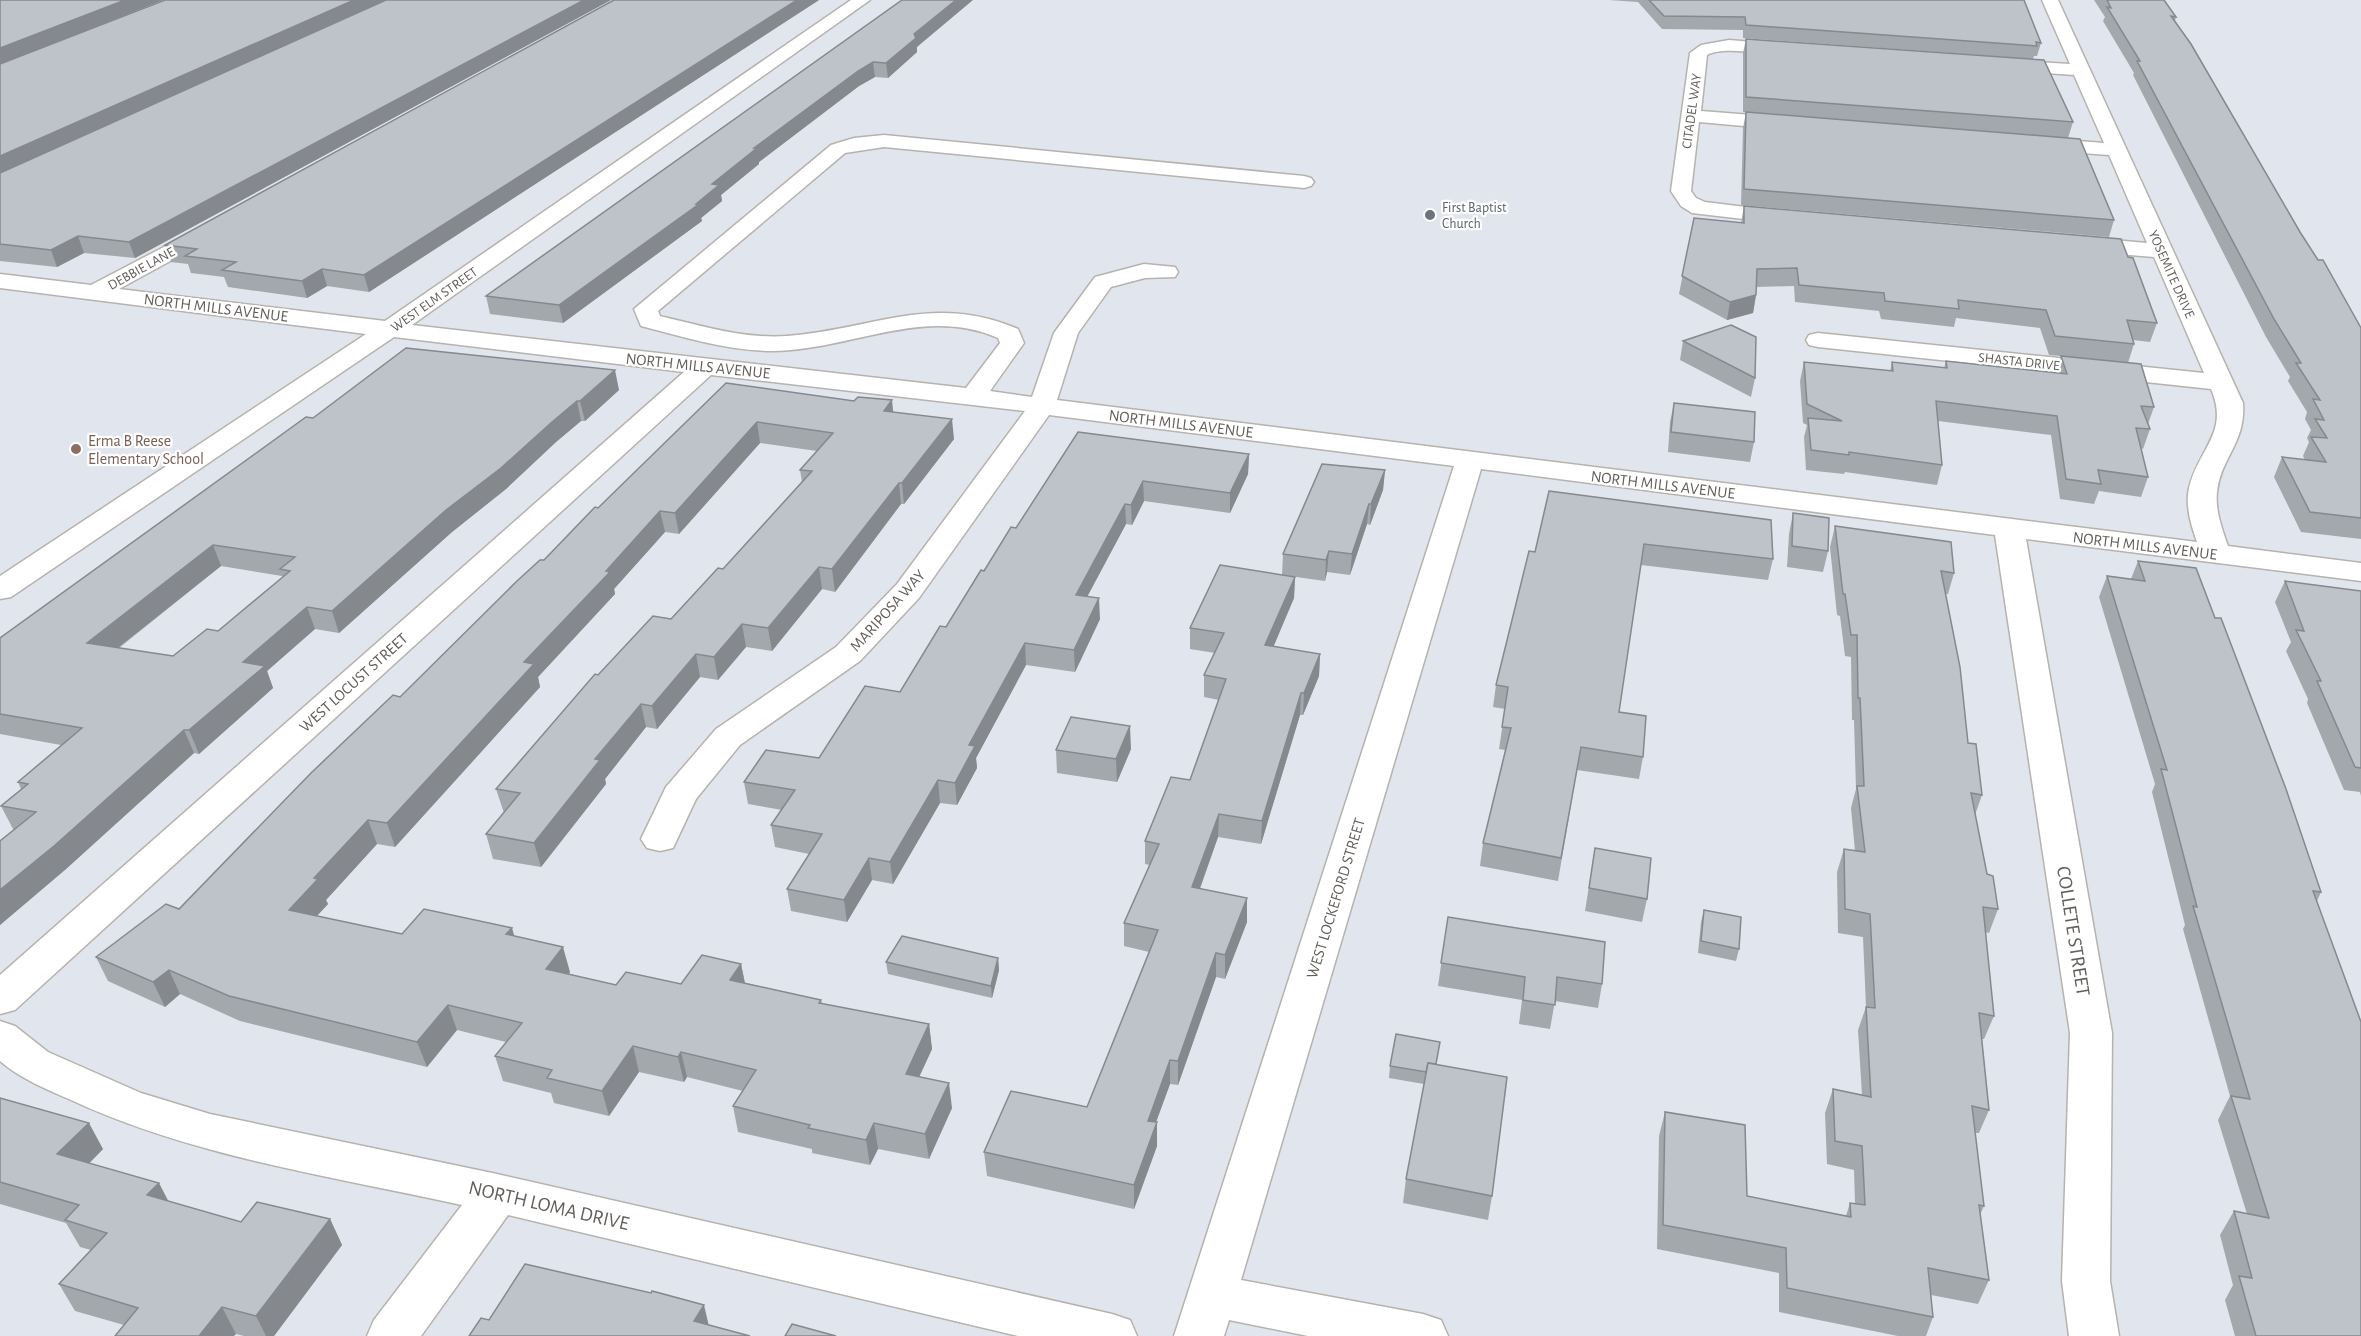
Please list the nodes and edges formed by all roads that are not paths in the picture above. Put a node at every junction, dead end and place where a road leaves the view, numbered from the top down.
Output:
1 (862, 0) edge
2 (2044, 3) edge
3 (1811, 52) edge
4 (1988, 64) edge
5 (2082, 70) junction
6 (1690, 116) junction
7 (1809, 125) edge
8 (2023, 142) edge
9 (2118, 150) junction
10 (1304, 182) dead end
11 (1805, 220) edge
12 (221, 224) edge
13 (2054, 242) edge
14 (2162, 251) junction
15 (1167, 272) dead end
16 (0, 281) edge
17 (96, 292) junction
18 (390, 329) junction
19 (1818, 340) dead end
20 (752, 342) junction
21 (714, 366) junction
22 (2220, 382) junction
23 (973, 397) junction
24 (1042, 406) junction
25 (1470, 459) junction
26 (2008, 528) junction
27 (2216, 553) junction
28 (2361, 572) edge
29 (0, 590) edge
30 (660, 839) dead end
31 (0, 999) edge
32 (0, 1037) edge
33 (497, 1193) junction
34 (1206, 1316) edge
35 (392, 1336) edge
36 (1112, 1336) edge
37 (1424, 1336) edge
38 (2094, 1336) edge

1 - 18 street, WEST ELM STREET
2 - 5 street, YOSEMITE DRIVE
3 - 6 street, CITADEL WAY
4 - 5 street
5 - 9 street, YOSEMITE DRIVE
6 - 7 street
6 - 11 street, CITADEL WAY
8 - 9 street
9 - 14 street, YOSEMITE DRIVE
10 - 20 street
12 - 17 street, DEBBIE LANE
13 - 14 street
14 - 22 street, YOSEMITE DRIVE
15 - 24 street, MARIPOSA WAY
16 - 17 street, NORTH MILLS AVENUE
17 - 18 street, NORTH MILLS AVENUE
18 - 21 street, NORTH MILLS AVENUE
18 - 29 street, WEST ELM STREET
19 - 22 street, SHASTA DRIVE
20 - 21 street, WEST LOCUST STREET
20 - 23 street
21 - 23 street, NORTH MILLS AVENUE
21 - 31 street, WEST LOCUST STREET
22 - 27 street, YOSEMITE DRIVE
23 - 24 street, NORTH MILLS AVENUE
24 - 25 street, NORTH MILLS AVENUE
24 - 30 street, MARIPOSA WAY
25 - 26 street, NORTH MILLS AVENUE
25 - 34 street, WEST LOCKEFORD STREET
26 - 27 street, NORTH MILLS AVENUE
26 - 38 street, COLLETE STREET
27 - 28 street, NORTH MILLS AVENUE
32 - 33 street, NORTH LOMA DRIVE
33 - 35 street
33 - 36 street, NORTH LOMA DRIVE
34 - 37 street

